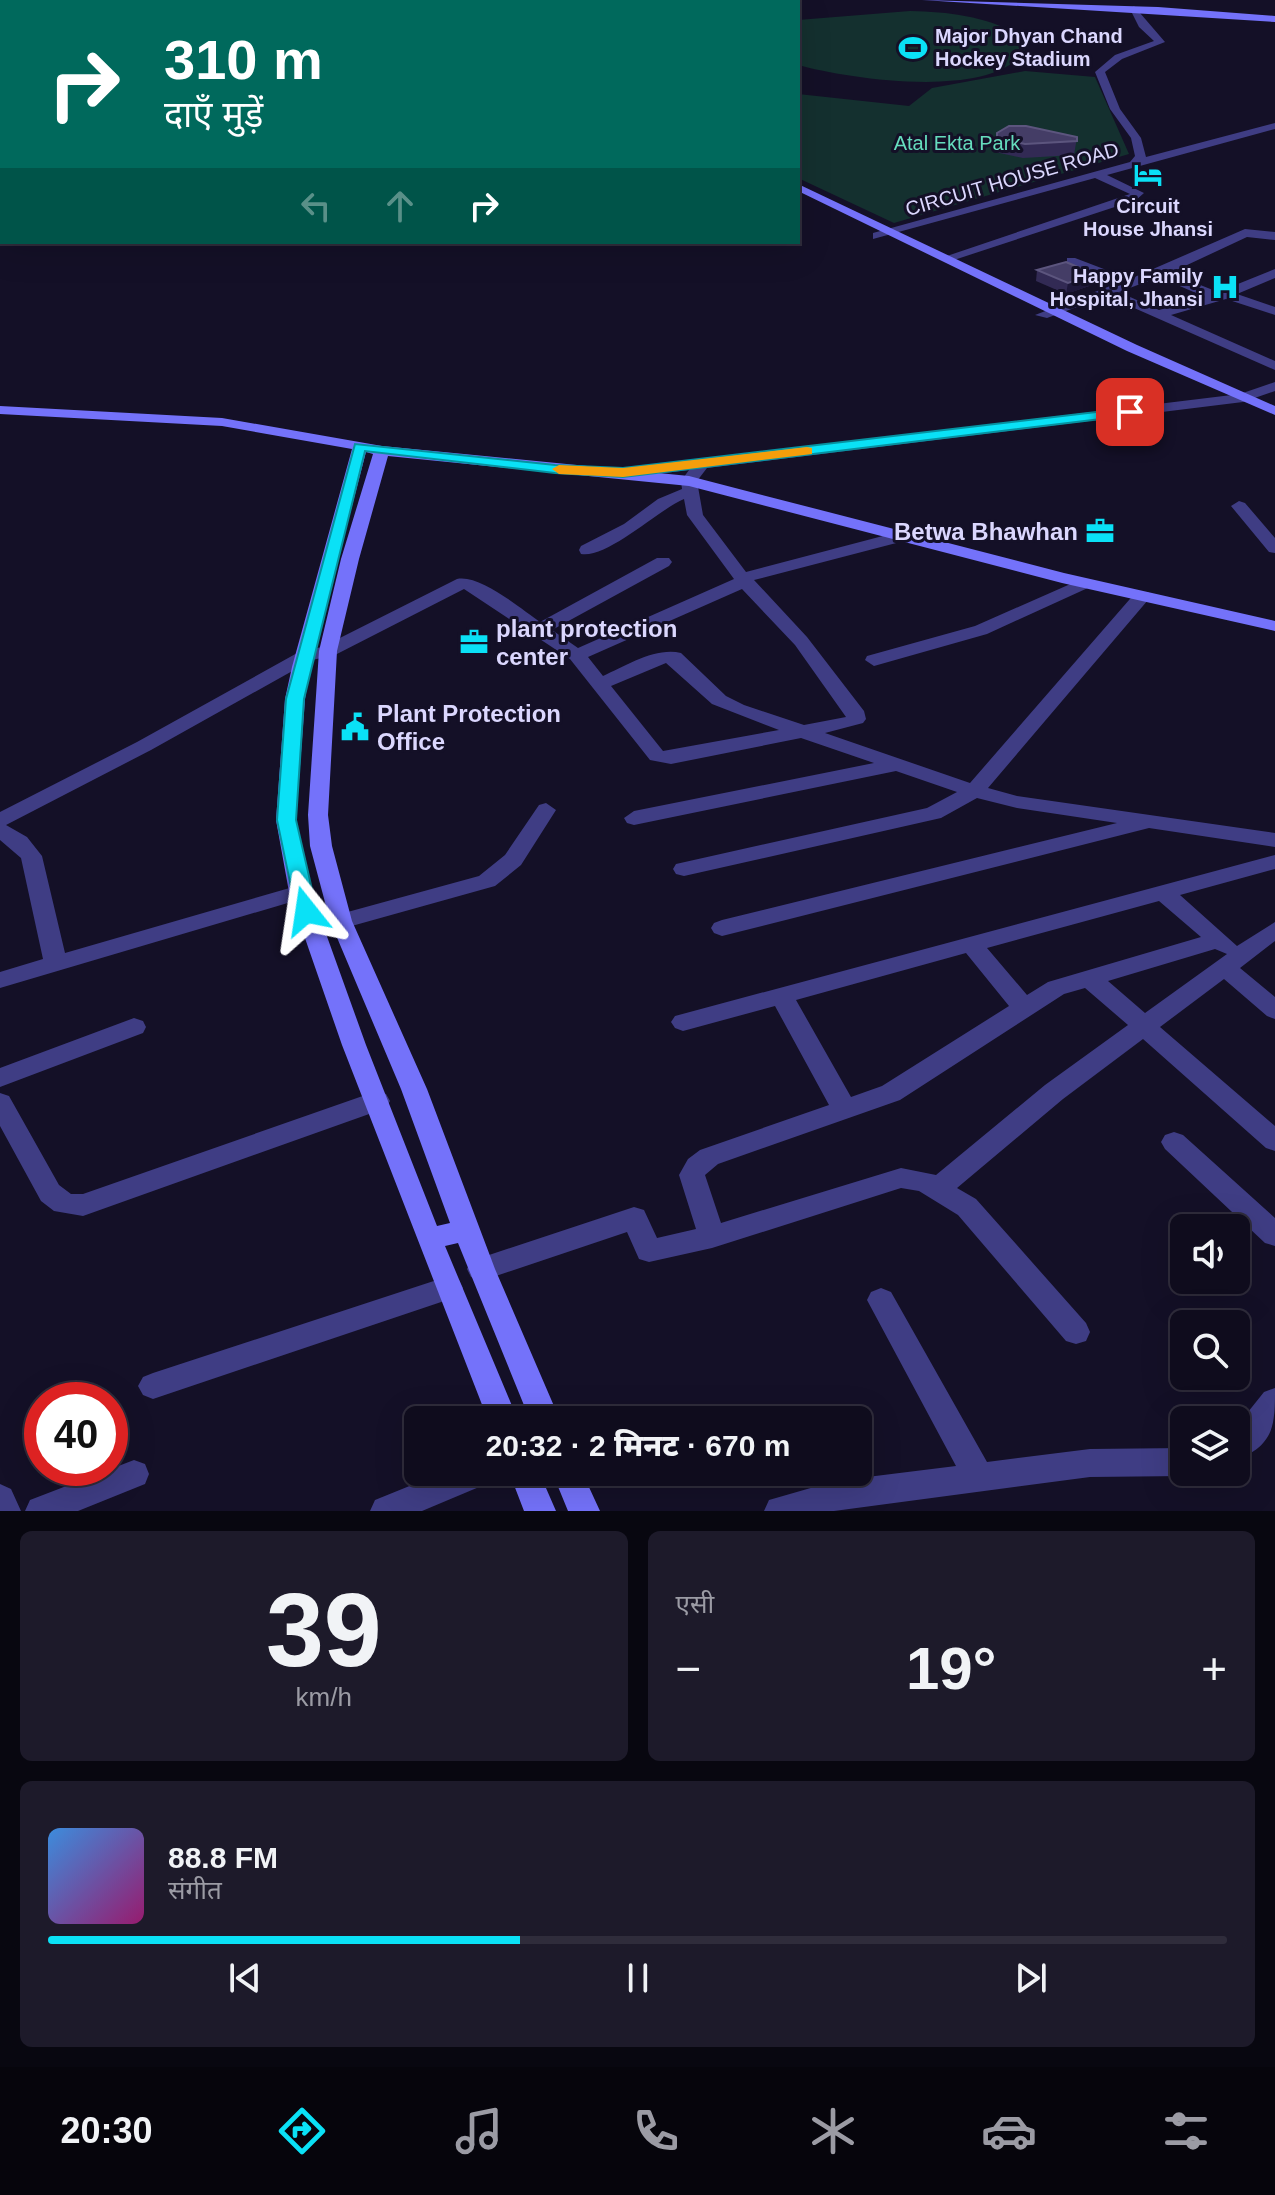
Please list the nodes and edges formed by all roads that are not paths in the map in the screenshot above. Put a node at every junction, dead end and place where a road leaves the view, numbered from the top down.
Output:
1 (926, 0) edge
2 (1134, 9) junction
3 (1275, 19) edge
4 (1275, 126) edge
5 (1249, 134) junction
6 (1275, 142) edge
7 (1137, 143) junction
8 (1186, 151) junction
9 (1134, 164) junction
10 (1095, 174) junction
11 (800, 188) edge
12 (800, 198) edge
13 (893, 231) junction
14 (877, 236) junction
15 (1275, 236) edge
16 (947, 258) junction
17 (1071, 261) edge
18 (1159, 273) junction
19 (1275, 273) edge
20 (1129, 283) junction
21 (1106, 291) junction
22 (1222, 295) junction
23 (1275, 311) edge
24 (1048, 312) junction
25 (1159, 314) junction
26 (1275, 366) edge
27 (1275, 386) edge
28 (1235, 399) junction
29 (0, 410) edge
30 (1275, 411) edge
31 (1275, 421) edge
32 (371, 449) junction
33 (702, 464) junction
34 (623, 473) junction
35 (690, 486) junction
36 (1239, 506) dead end
37 (898, 537) junction
38 (1271, 538) edge
39 (587, 550) dead end
40 (663, 562) dead end
41 (744, 580) junction
42 (1084, 583) junction
43 (1142, 596) junction
44 (1275, 626) edge
45 (539, 630) junction
46 (317, 654) junction
47 (577, 655) junction
48 (874, 660) dead end
49 (600, 684) junction
50 (799, 730) junction
51 (900, 764) junction
52 (974, 791) junction
53 (546, 810) dead end
54 (634, 818) dead end
55 (0, 820) edge
56 (1151, 822) junction
57 (0, 830) edge
58 (1275, 840) edge
59 (1275, 862) edge
60 (684, 869) dead end
61 (300, 892) junction
62 (1162, 892) junction
63 (341, 921) junction
64 (722, 928) dead end
65 (1275, 930) edge
66 (1219, 940) junction
67 (971, 944) junction
68 (1232, 962) junction
69 (56, 964) junction
70 (1089, 978) junction
71 (0, 980) edge
72 (781, 995) junction
73 (1022, 1006) junction
74 (1275, 1010) edge
75 (683, 1022) dead end
76 (1143, 1025) junction
77 (134, 1027) dead end
78 (390, 1034) junction
79 (354, 1045) junction
80 (0, 1078) edge
81 (377, 1101) junction
82 (0, 1103) edge
83 (845, 1110) junction
84 (1275, 1141) edge
85 (1174, 1142) dead end
86 (939, 1188) junction
87 (466, 1229) junction
88 (1275, 1235) edge
89 (712, 1237) junction
90 (429, 1240) junction
91 (481, 1269) junction
92 (449, 1288) junction
93 (881, 1300) dead end
94 (1076, 1332) dead end
95 (153, 1386) dead end
96 (1275, 1401) edge
97 (497, 1406) edge
98 (539, 1406) edge
99 (1250, 1434) edge
100 (1170, 1462) edge
101 (134, 1474) dead end
102 (979, 1478) junction
103 (446, 1486) edge
104 (530, 1486) edge
105 (573, 1486) edge
106 (0, 1499) edge
107 (5, 1511) edge
108 (41, 1511) edge
109 (386, 1511) edge
110 (540, 1511) edge
111 (584, 1511) edge
112 (780, 1511) edge

1 - 2 street
2 - 3 street
2 - 7 street, CIRCUIT HOUSE ROAD
4 - 5 street
5 - 6 street
5 - 8 street
7 - 8 street
7 - 9 street, CIRCUIT HOUSE ROAD
8 - 9 street
9 - 10 street, CIRCUIT HOUSE ROAD
10 - 13 street, CIRCUIT HOUSE ROAD
10 - 16 street
11 - 13 street
12 - 14 street
13 - 14 street, CIRCUIT HOUSE ROAD
13 - 16 street
14 - 24 street
15 - 18 street
16 - 24 street
17 - 20 street
18 - 20 street
18 - 22 street
19 - 22 street
20 - 21 street
21 - 24 street
21 - 25 street
22 - 23 street
22 - 25 street
24 - 28 street
25 - 26 street
27 - 28 street
28 - 30 street
28 - 31 street
28 - 33 street
29 - 32 street
32 - 34 street
32 - 46 street
33 - 34 street
33 - 35 street
34 - 35 street
35 - 37 street
35 - 39 street
35 - 41 street
36 - 38 street
37 - 41 street
37 - 42 street
40 - 45 street
41 - 47 street
41 - 50 street
42 - 43 street
42 - 48 street
43 - 44 street
43 - 52 street
45 - 46 street
45 - 47 street
46 - 55 street
46 - 61 street
46 - 63 street
47 - 49 street
49 - 50 street
49 - 50 street
50 - 51 street
51 - 52 street
51 - 54 street
52 - 56 street
52 - 60 street
53 - 63 street
56 - 58 street
56 - 64 street
57 - 69 street
59 - 62 street
61 - 69 street
61 - 79 street
62 - 66 street
62 - 67 street
63 - 78 street
65 - 68 street
66 - 68 street
66 - 70 street
67 - 72 street
67 - 73 street
68 - 74 street
68 - 76 street
69 - 71 street
70 - 73 street
70 - 76 street
72 - 75 street
72 - 83 street
73 - 83 street
76 - 84 street
76 - 86 street
77 - 80 street
78 - 79 street
78 - 87 street
79 - 81 street
81 - 82 street
81 - 90 street
83 - 89 street
85 - 88 street
86 - 89 street
86 - 94 street
87 - 90 street
87 - 91 street
89 - 91 street
90 - 92 street
91 - 98 street
92 - 95 street
92 - 97 street
93 - 102 street
96 - 99 street
100 - 102 street
101 - 108 street
102 - 112 street
103 - 109 street
104 - 110 street
105 - 111 street
106 - 107 street

